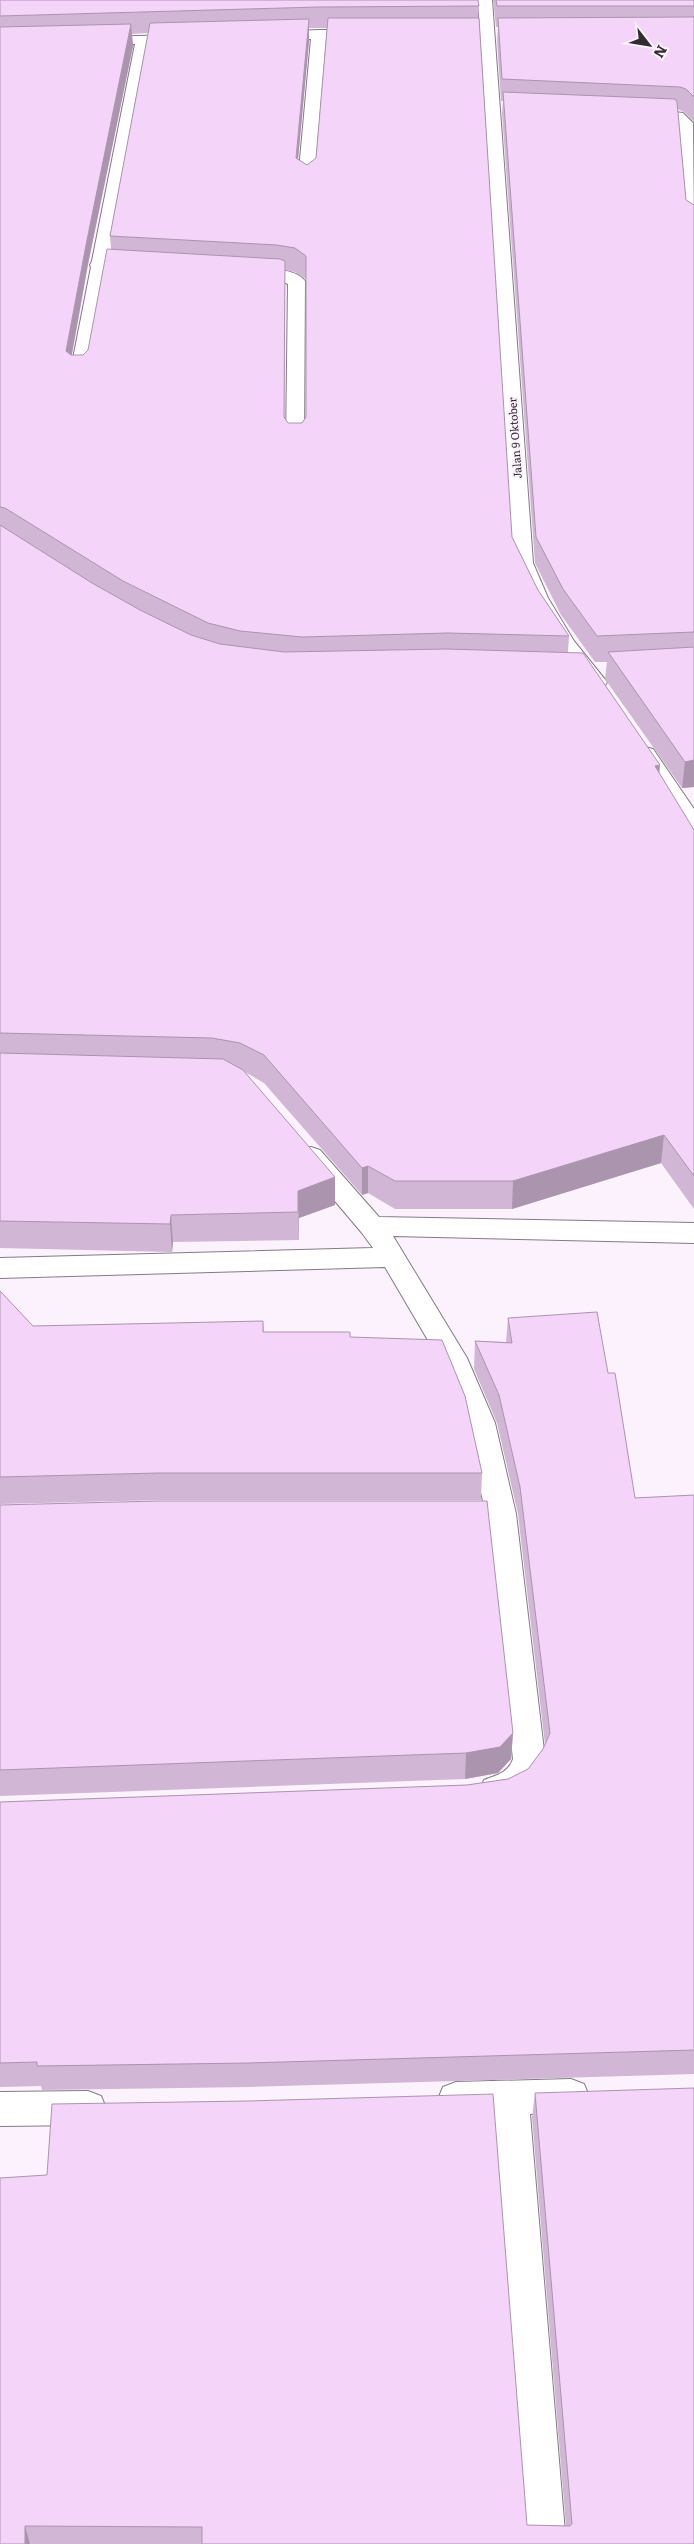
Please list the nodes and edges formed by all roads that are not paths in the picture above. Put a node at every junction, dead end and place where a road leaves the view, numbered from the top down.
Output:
1 (485, 0) edge
2 (319, 34) junction
3 (378, 34) edge
4 (259, 36) edge
5 (200, 38) edge
6 (143, 40) junction
7 (76, 42) edge
8 (628, 113) edge
9 (691, 177) edge
10 (306, 181) edge
11 (694, 223) edge
12 (98, 265) junction
13 (157, 269) edge
14 (234, 273) edge
15 (79, 374) edge
16 (295, 442) edge
17 (560, 670) edge
18 (598, 670) junction
19 (605, 695) edge
20 (633, 736) edge
21 (694, 825) edge
22 (293, 1136) edge
23 (372, 1226) junction
24 (694, 1233) edge
25 (394, 1257) junction
26 (0, 1268) edge
27 (472, 1514) edge
28 (501, 1514) junction
29 (465, 1795) edge
30 (607, 2095) edge
31 (510, 2098) junction
32 (423, 2100) edge
33 (120, 2107) edge
34 (0, 2109) edge
35 (546, 2544) edge

1 - 18 street, Jalan 9 Oktober
2 - 3 street
2 - 4 street
2 - 10 street
5 - 6 street
6 - 7 street
6 - 12 street
8 - 9 street
9 - 11 street
12 - 13 street
12 - 15 street
14 - 16 street
17 - 18 street
18 - 19 street, Jalan 9 Oktober
20 - 21 street
22 - 23 street
23 - 24 street
23 - 25 street
25 - 26 street
25 - 28 street
27 - 28 street
28 - 29 street
30 - 31 street
31 - 32 street
31 - 35 street
33 - 34 street

